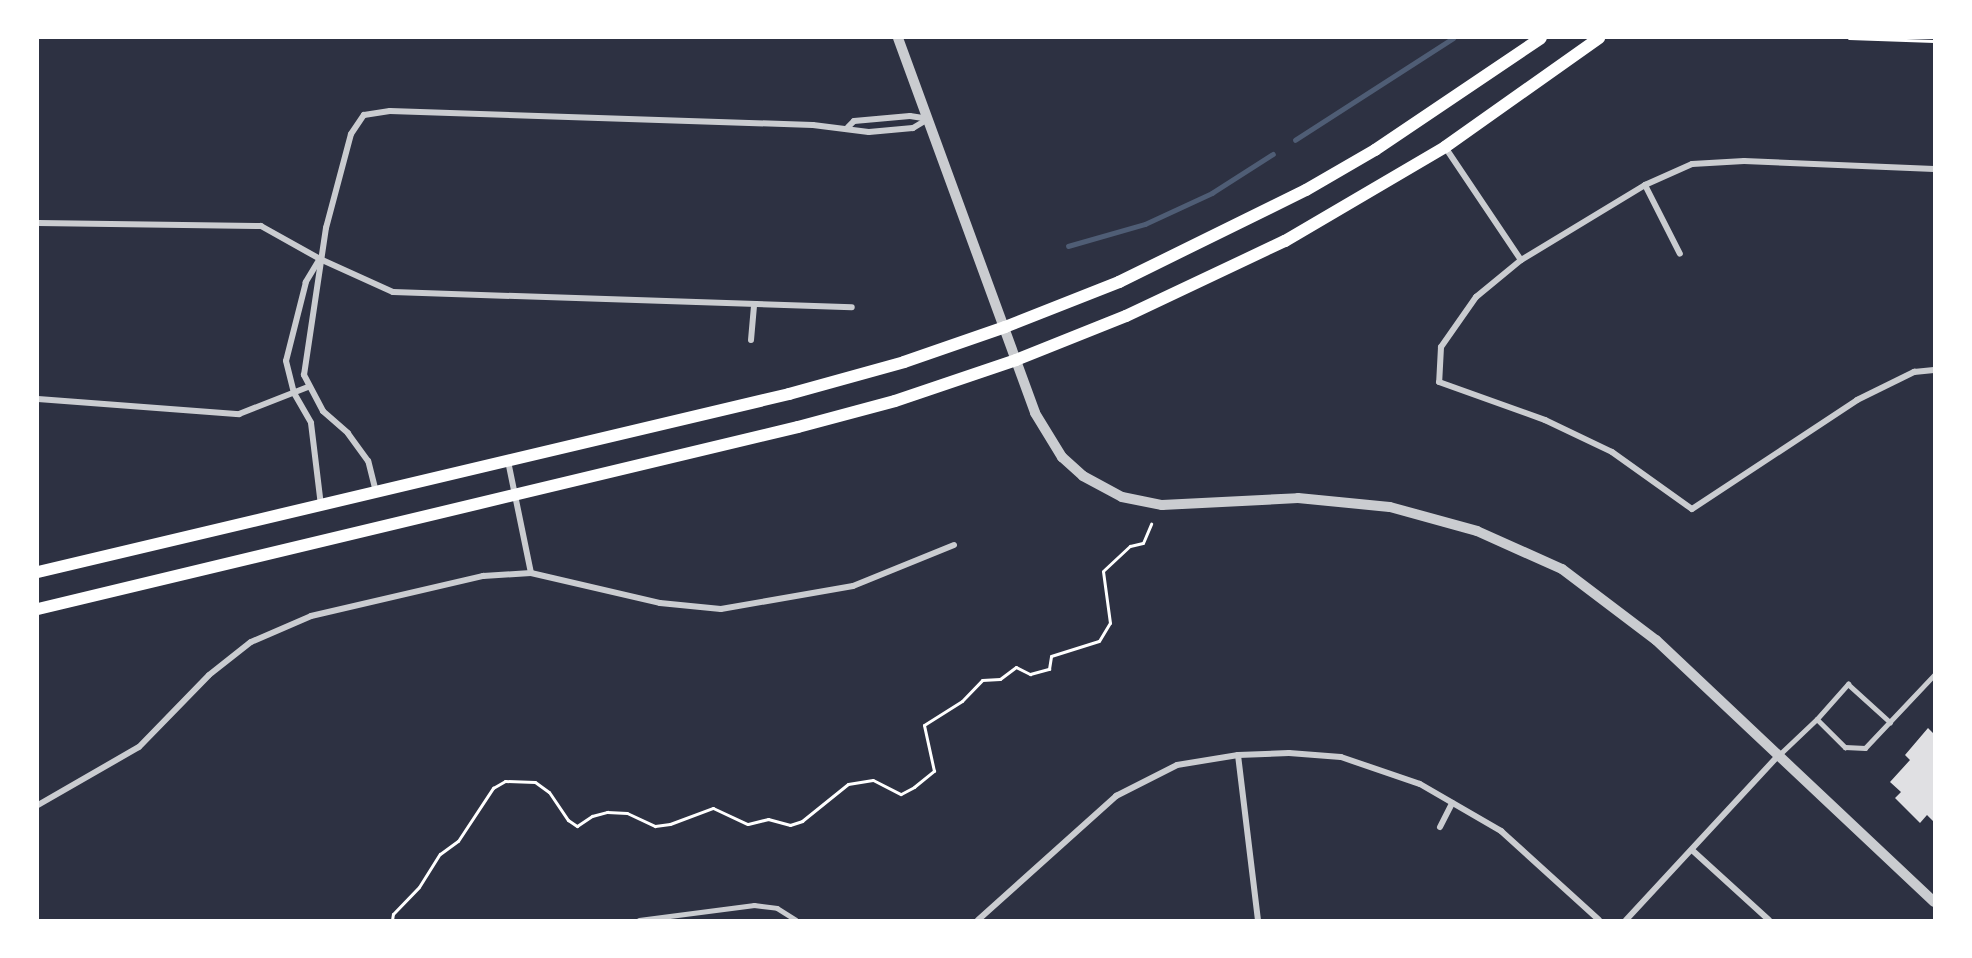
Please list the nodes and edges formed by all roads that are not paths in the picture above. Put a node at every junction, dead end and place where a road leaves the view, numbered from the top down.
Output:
1 (898, 38) edge
2 (1541, 38) edge
3 (1599, 38) edge
4 (928, 119) junction
5 (848, 127) junction
6 (1445, 147) junction
7 (1935, 169) edge
8 (1644, 185) junction
9 (38, 223) edge
10 (1680, 254) dead end
11 (320, 259) junction
12 (1521, 260) junction
13 (754, 304) junction
14 (852, 307) dead end
15 (1005, 327) junction
16 (751, 340) dead end
17 (1016, 360) junction
18 (1935, 370) edge
19 (308, 387) junction
20 (294, 393) junction
21 (38, 399) edge
22 (508, 461) junction
23 (376, 492) junction
24 (515, 496) junction
25 (321, 506) junction
26 (954, 545) dead end
27 (38, 572) edge
28 (531, 573) junction
29 (38, 609) edge
30 (1935, 675) edge
31 (1817, 719) junction
32 (1890, 722) junction
33 (1238, 756) junction
34 (1776, 758) junction
35 (1452, 802) junction
36 (38, 805) edge
37 (1440, 827) dead end
38 (1692, 850) junction
39 (1935, 902) edge
40 (639, 921) edge
41 (796, 921) edge
42 (978, 921) edge
43 (1258, 921) edge
44 (1599, 921) edge
45 (1626, 921) edge
46 (1768, 921) edge

1 - 4 street
2 - 15 main road
3 - 6 main road
4 - 5 street
4 - 5 street
4 - 15 street
5 - 11 street
6 - 12 street
6 - 17 main road
7 - 8 street
8 - 10 street
8 - 12 street
9 - 11 street
11 - 13 street
11 - 19 street
11 - 20 street
12 - 18 street
13 - 14 street
13 - 16 street
15 - 17 street
15 - 22 main road
17 - 24 main road
17 - 34 street
19 - 20 street
19 - 23 street
20 - 21 street
20 - 25 street
22 - 23 main road
22 - 24 street
23 - 25 main road
24 - 28 street
24 - 29 main road
25 - 27 main road
26 - 28 street
28 - 36 street
30 - 32 lane
31 - 32 lane
31 - 32 lane
31 - 34 lane
33 - 35 street
33 - 42 street
33 - 43 street
34 - 38 street
34 - 39 street
35 - 37 street
35 - 44 street
38 - 45 street
38 - 46 street
40 - 41 lane

